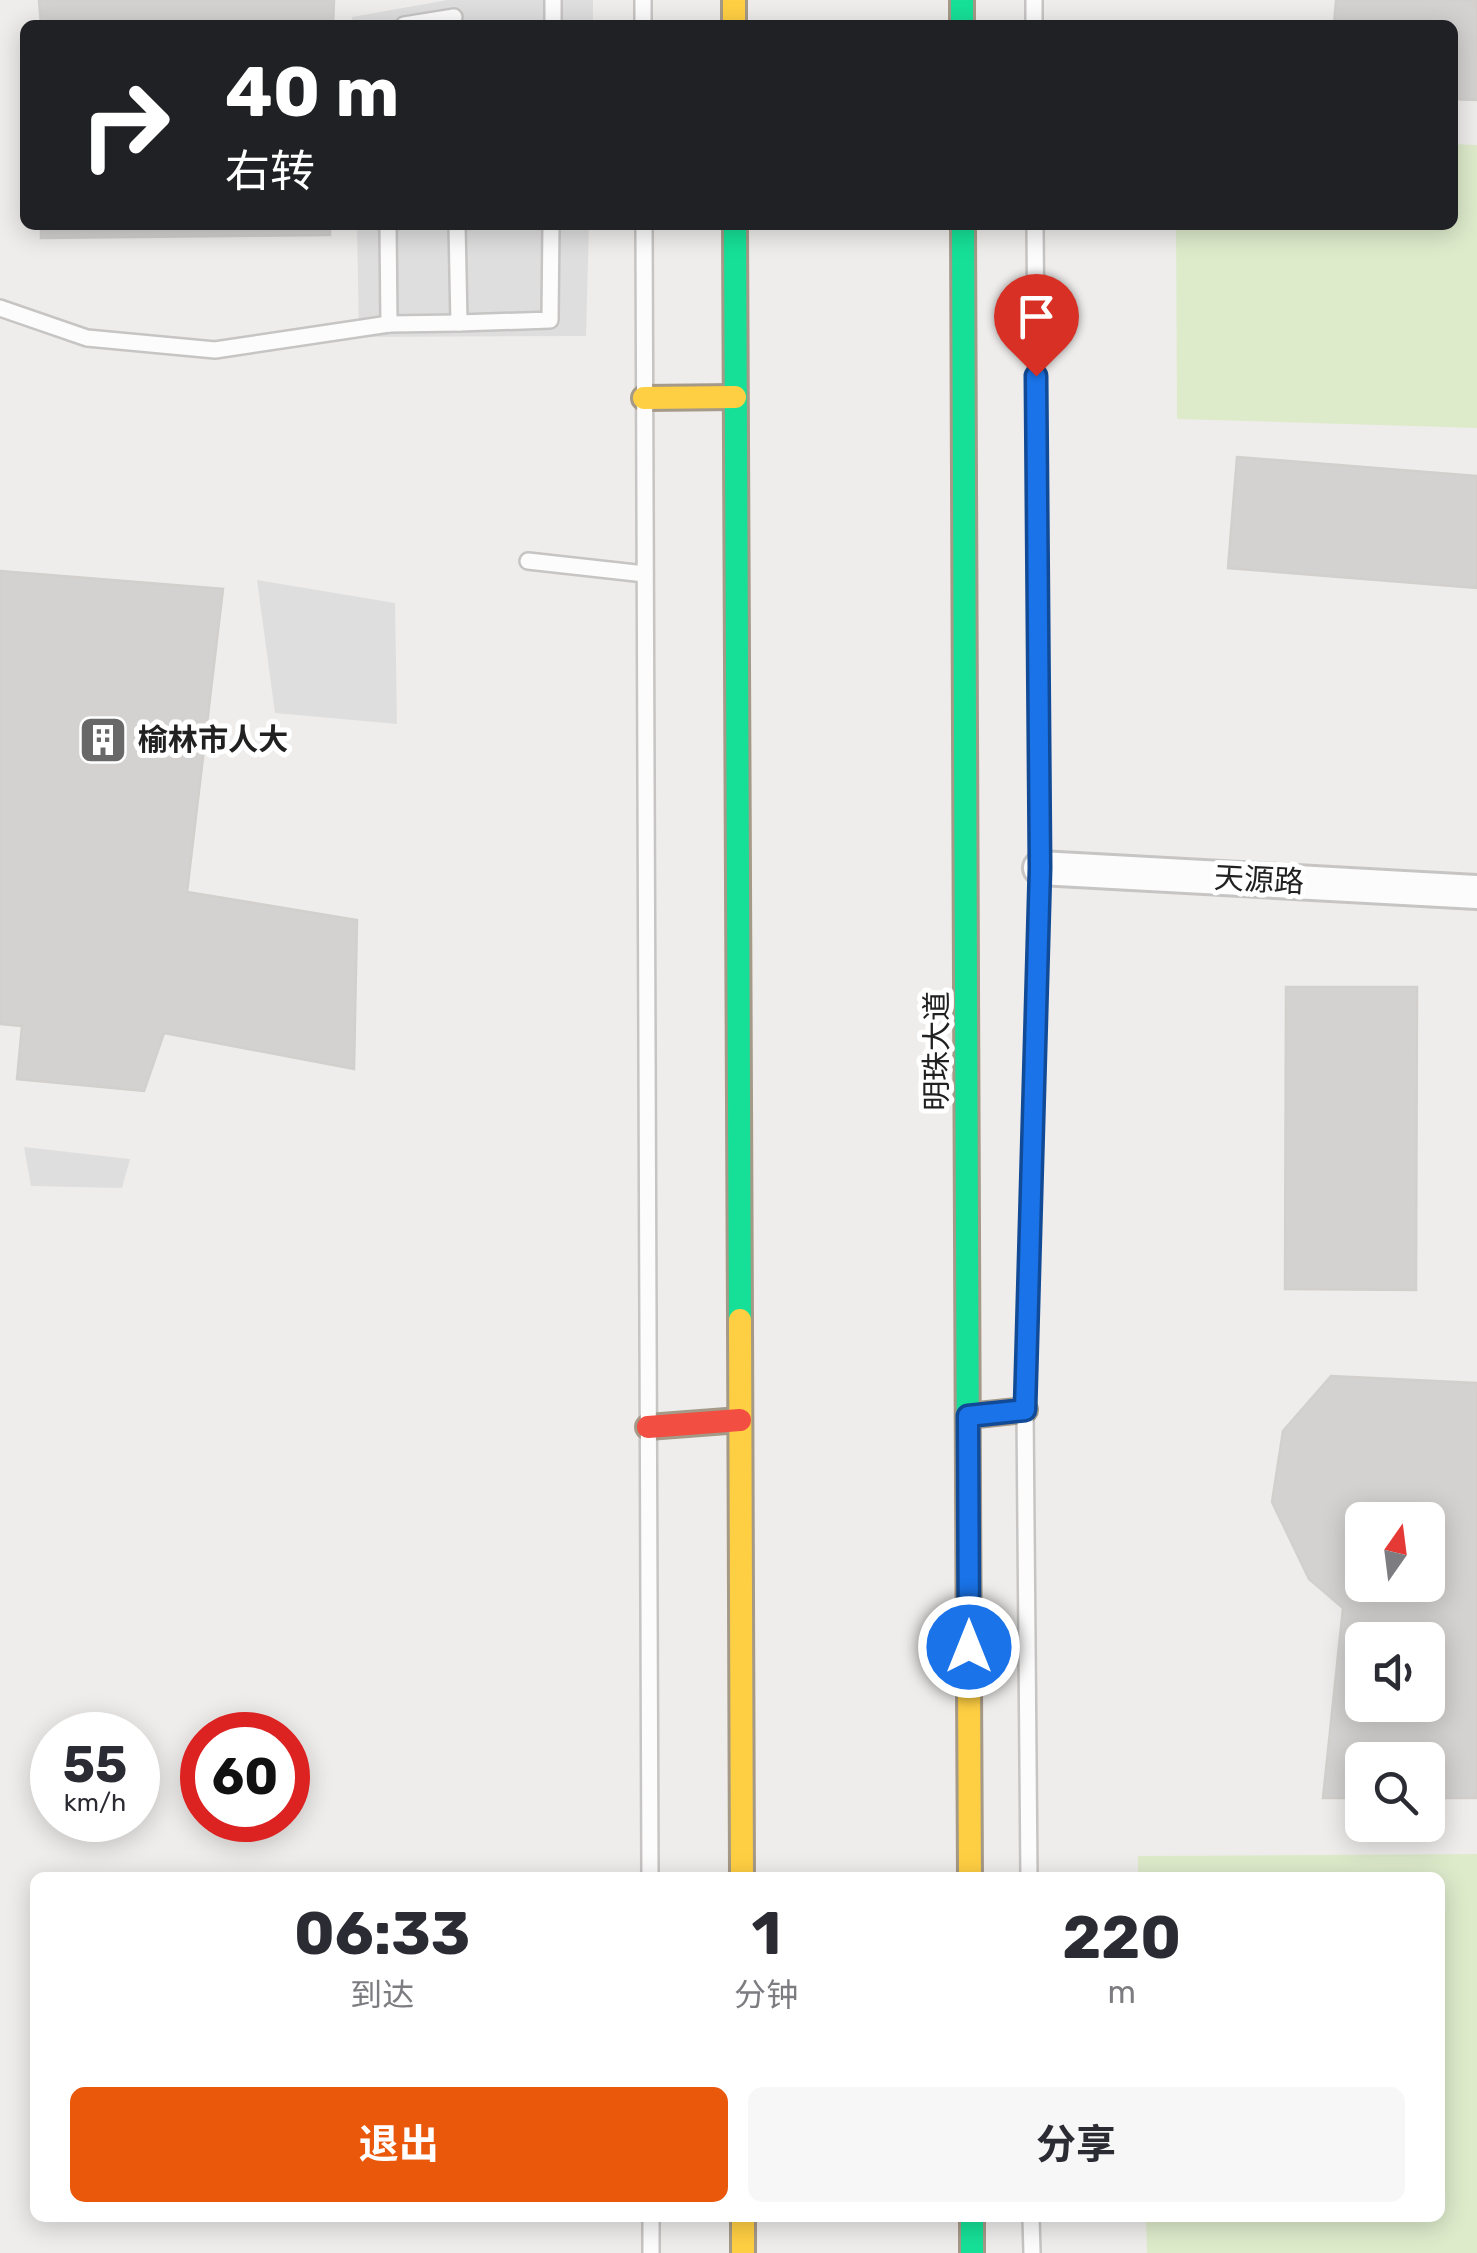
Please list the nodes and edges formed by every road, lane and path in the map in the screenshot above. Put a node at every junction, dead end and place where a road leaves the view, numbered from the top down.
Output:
1 (454, 14) edge
2 (427, 20) edge
3 (388, 230) edge
4 (457, 230) edge
5 (551, 230) edge
6 (644, 230) edge
7 (735, 230) edge
8 (963, 230) edge
9 (1036, 230) edge
10 (0, 308) edge
11 (459, 323) junction
12 (389, 324) junction
13 (736, 397) junction
14 (644, 398) junction
15 (528, 561) dead end
16 (645, 574) junction
17 (1040, 868) junction
18 (1477, 892) edge
19 (1025, 1410) junction
20 (968, 1416) junction
21 (740, 1420) junction
22 (648, 1427) junction
23 (650, 1872) edge
24 (742, 1872) edge
25 (970, 1872) edge
26 (1029, 1872) edge
27 (651, 2222) edge
28 (743, 2222) edge
29 (972, 2222) edge
30 (1032, 2222) edge
31 (651, 2253) edge
32 (743, 2253) edge
33 (972, 2253) edge
34 (1032, 2253) edge

1 - 2 lane
3 - 12 lane
4 - 11 lane
5 - 11 lane
6 - 14 lane
7 - 13 main road
8 - 20 main road, 明珠大道
9 - 17 lane
10 - 12 lane
11 - 12 lane
13 - 14 main road
13 - 21 main road
14 - 16 lane
15 - 16 lane
16 - 22 lane
17 - 18 street, 天源路
17 - 19 lane
19 - 20 main road
19 - 26 lane
20 - 25 main road, 明珠大道
21 - 22 main road
21 - 24 main road
22 - 23 lane
27 - 31 lane
28 - 32 main road
29 - 33 main road
30 - 34 lane

